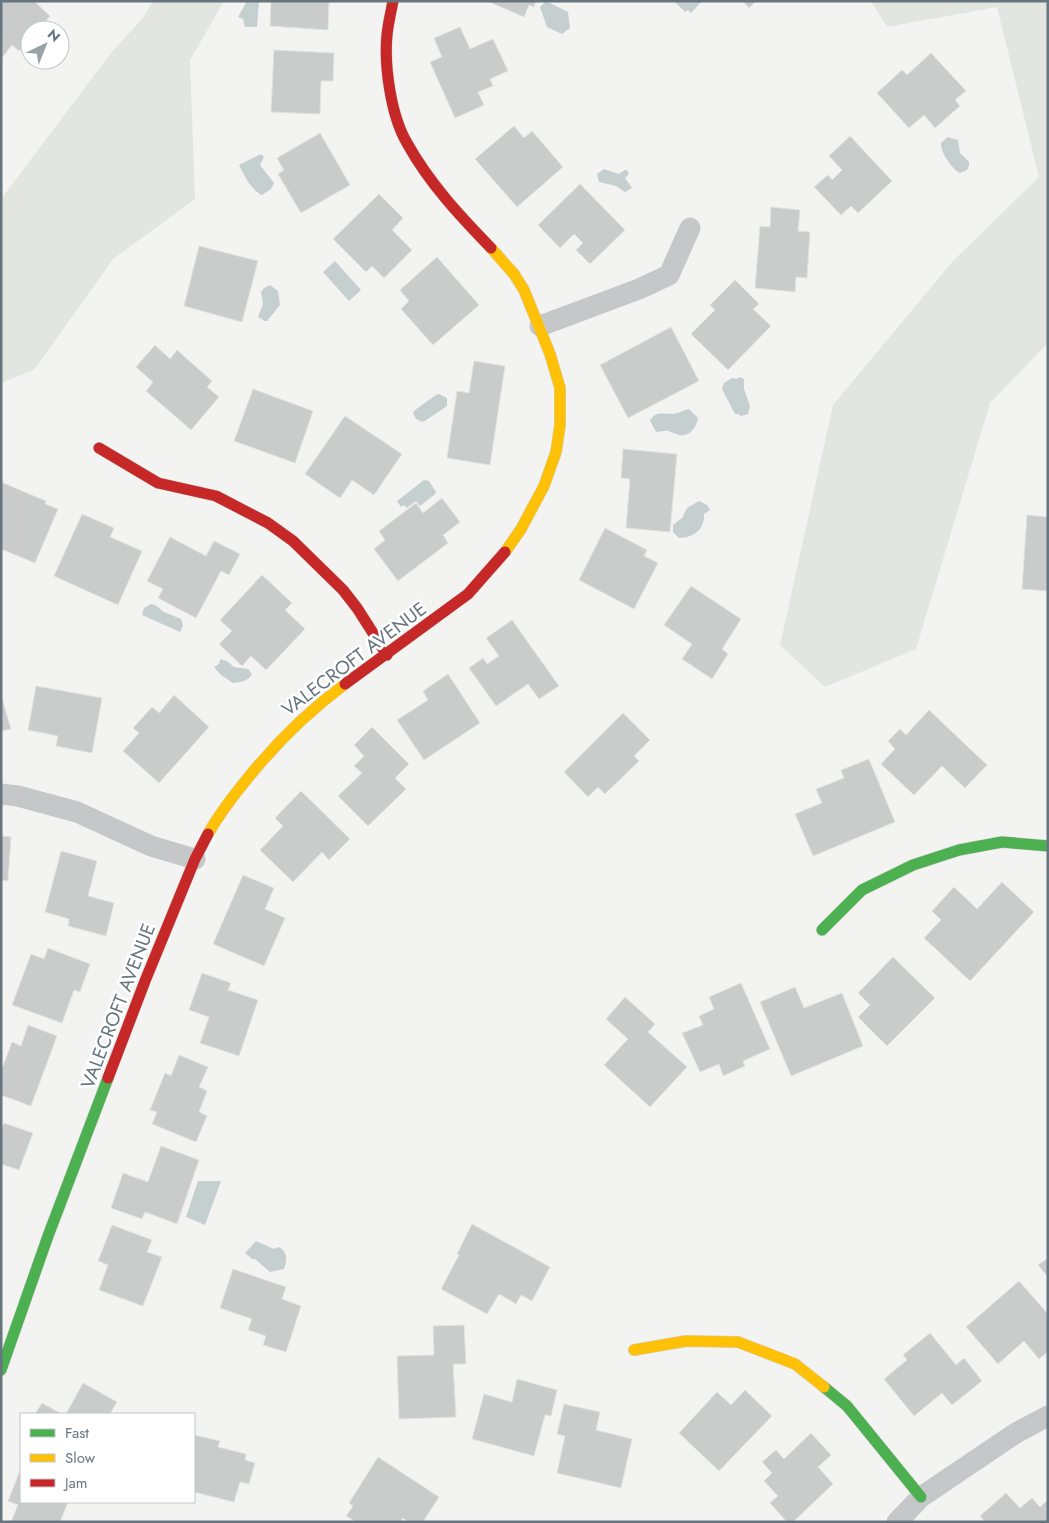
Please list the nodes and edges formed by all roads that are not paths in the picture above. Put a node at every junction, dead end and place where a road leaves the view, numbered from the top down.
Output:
1 (393, 1) edge
2 (690, 228) dead end
3 (540, 326) junction
4 (99, 448) dead end
5 (387, 655) junction
6 (1, 794) edge
7 (1048, 846) edge
8 (195, 859) junction
9 (822, 930) dead end
10 (634, 1350) dead end
11 (1, 1370) edge
12 (1048, 1416) edge
13 (921, 1497) junction
14 (897, 1522) edge

1 - 3 street, VALECROFT AVENUE
2 - 3 street
3 - 5 street, VALECROFT AVENUE
4 - 5 street
5 - 8 street, VALECROFT AVENUE
6 - 8 street
7 - 9 street
8 - 11 street, VALECROFT AVENUE
10 - 13 street
12 - 13 street
13 - 14 street

